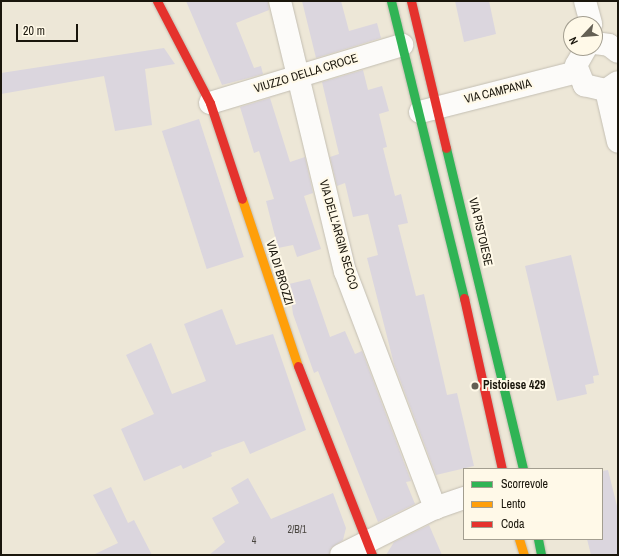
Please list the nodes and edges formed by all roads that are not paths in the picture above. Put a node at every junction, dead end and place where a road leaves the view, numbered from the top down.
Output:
1 (157, 1) edge
2 (280, 1) edge
3 (391, 1) edge
4 (411, 1) edge
5 (585, 1) edge
6 (589, 16) edge
7 (603, 44) edge
8 (402, 45) junction
9 (618, 52) edge
10 (579, 56) edge
11 (577, 72) junction
12 (296, 76) junction
13 (612, 86) edge
14 (210, 103) junction
15 (429, 110) junction
16 (618, 142) edge
17 (502, 468) edge
18 (523, 468) edge
19 (463, 498) edge
20 (435, 508) junction
21 (519, 540) edge
22 (538, 540) edge
23 (369, 548) edge
24 (341, 555) edge
25 (524, 555) edge
26 (541, 555) edge

1 - 14 main road, VIA DI BROZZI
2 - 12 street, VIA DELL'ARGIN SECCO
3 - 8 main road, VIA PISTOIESE
4 - 15 main road, VIA PISTOIESE
5 - 6 street
7 - 9 street
8 - 12 street, VIUZZO DELLA CROCE
8 - 15 main road, VIA PISTOIESE
10 - 11 street
11 - 13 street
11 - 15 street, VIA CAMPANIA
12 - 14 street, VIUZZO DELLA CROCE
12 - 20 street, VIA DELL'ARGIN SECCO
13 - 16 street
14 - 23 main road, VIA DI BROZZI
15 - 17 main road, VIA PISTOIESE
15 - 18 main road, VIA PISTOIESE
19 - 20 street
20 - 23 street
21 - 25 main road
22 - 26 main road
23 - 24 street

